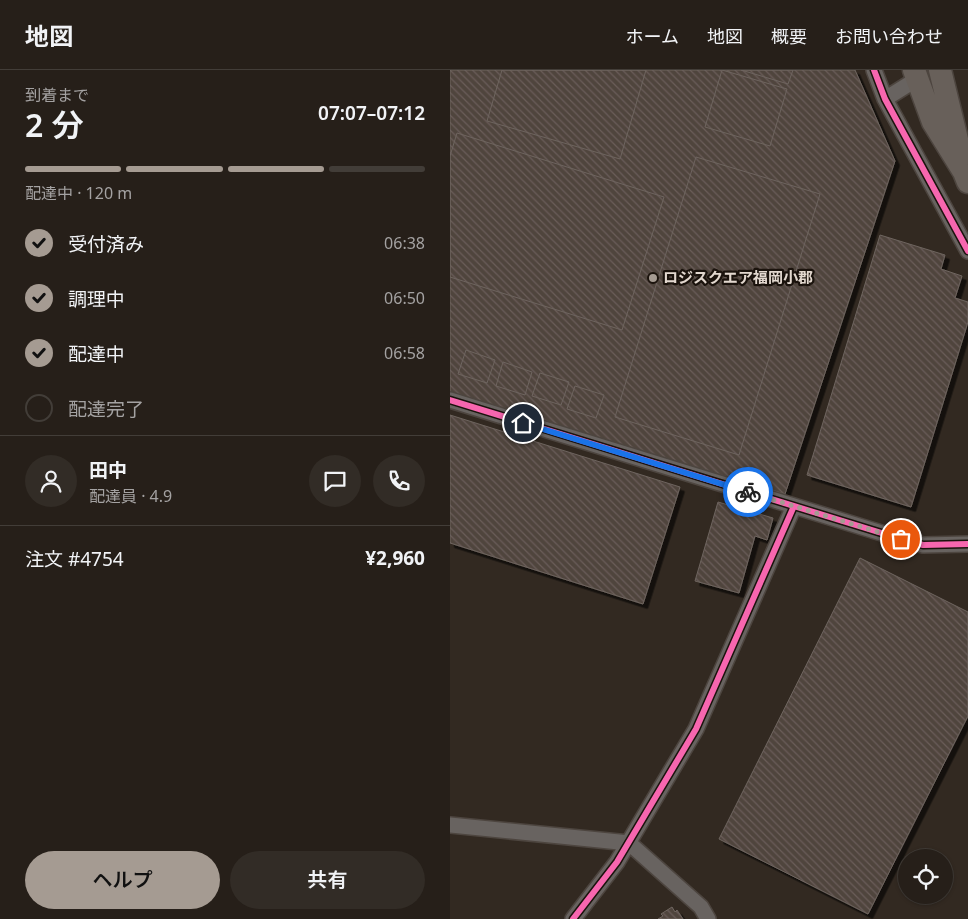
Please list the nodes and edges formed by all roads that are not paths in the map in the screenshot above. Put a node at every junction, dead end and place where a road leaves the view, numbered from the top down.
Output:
1 (874, 70) edge
2 (940, 70) edge
3 (953, 70) edge
4 (911, 77) edge
5 (885, 99) junction
6 (968, 121) edge
7 (966, 177) edge
8 (968, 251) edge
9 (450, 400) edge
10 (794, 506) junction
11 (968, 544) edge
12 (450, 825) edge
13 (629, 842) junction
14 (573, 919) edge
15 (708, 919) edge

1 - 5 street
2 - 7 highway
3 - 6 highway
4 - 5 street
4 - 7 highway
5 - 8 street
9 - 10 street
10 - 11 street
10 - 13 street
12 - 13 street
13 - 14 street
13 - 15 street

